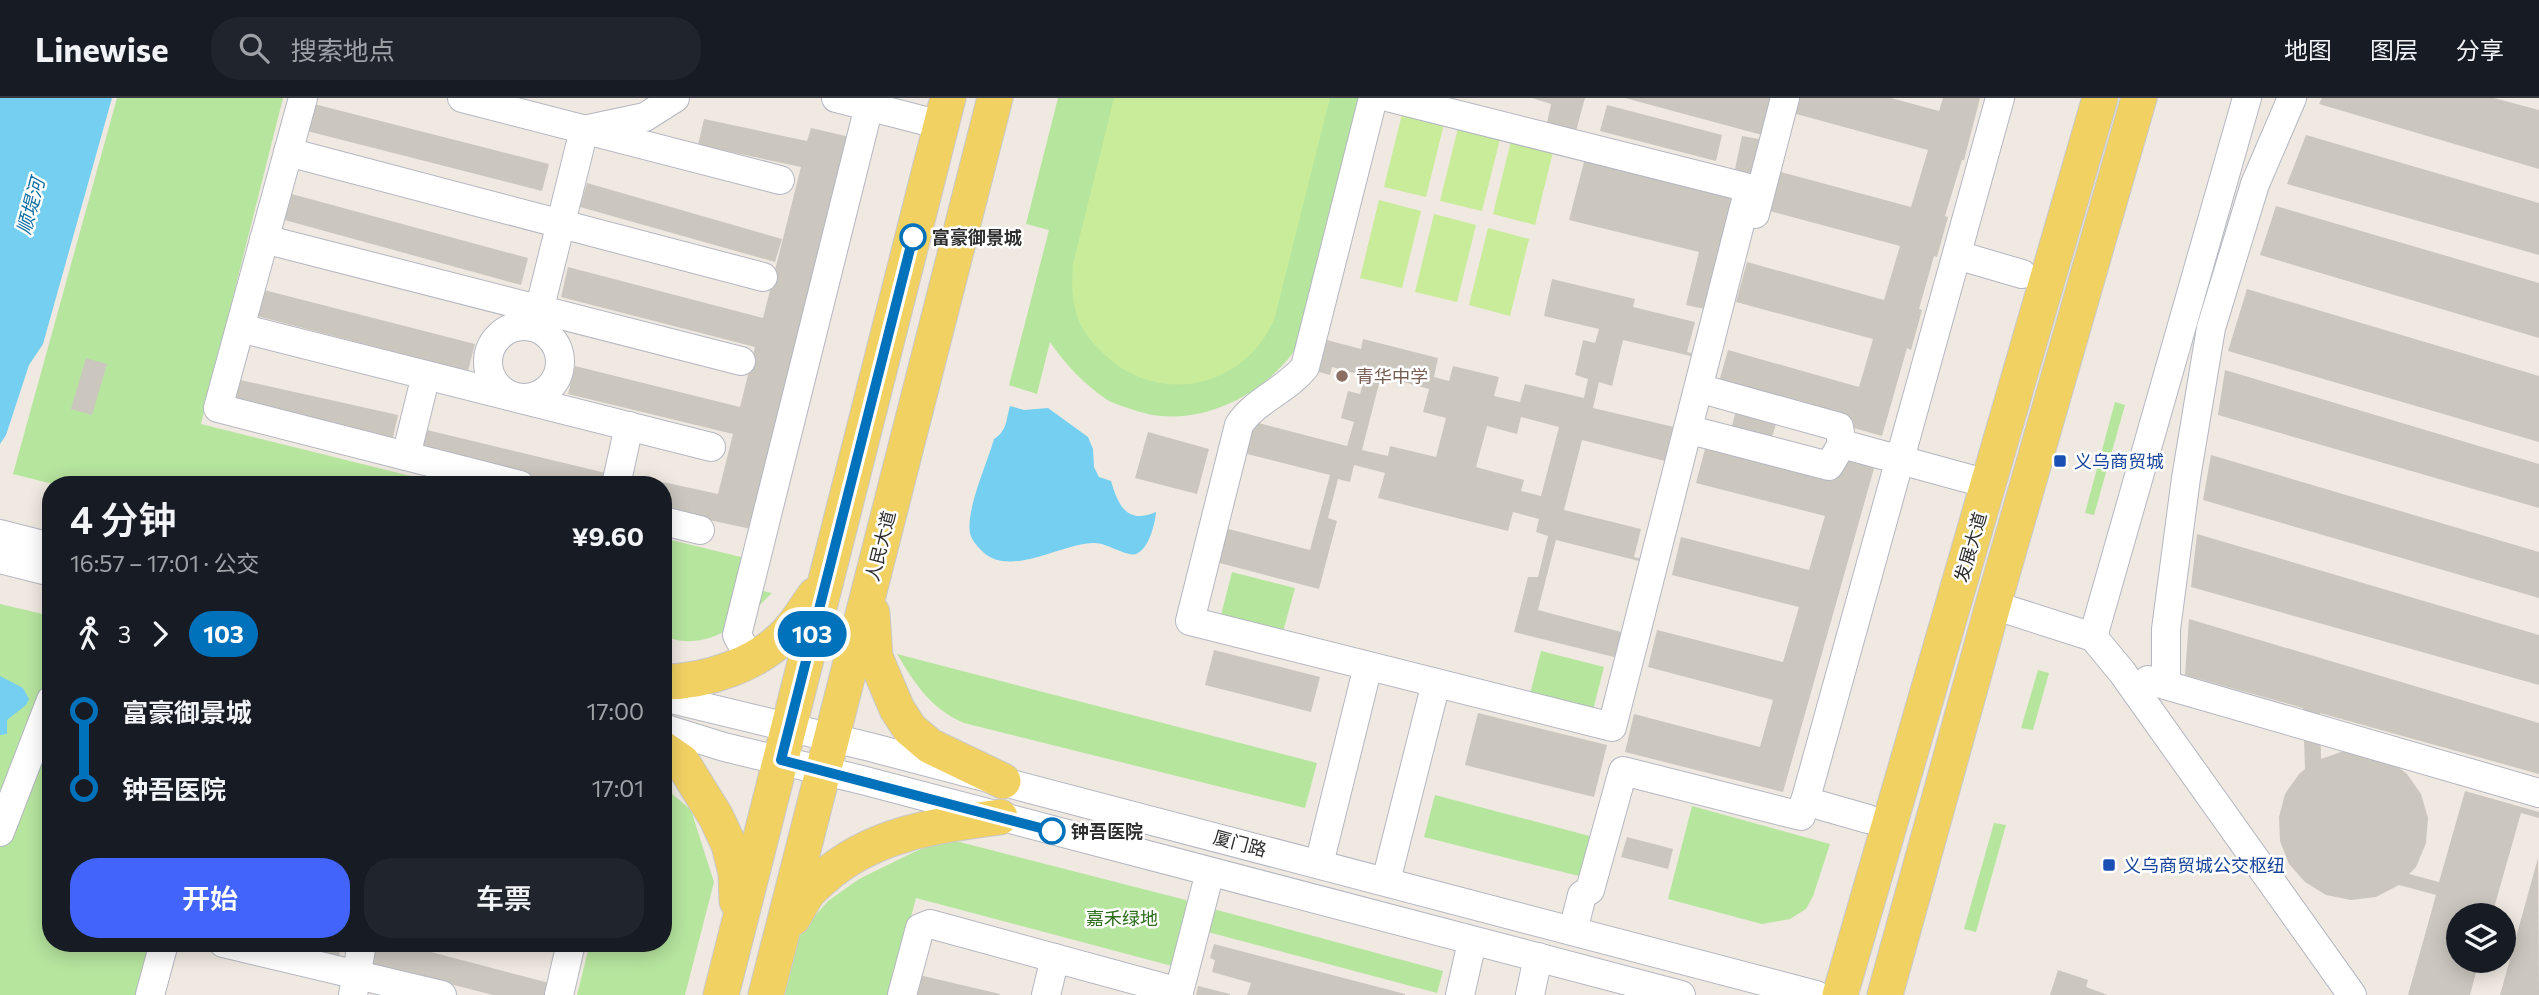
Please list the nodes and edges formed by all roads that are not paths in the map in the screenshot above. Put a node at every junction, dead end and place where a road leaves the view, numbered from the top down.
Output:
1 (303, 98) edge
2 (462, 98) edge
3 (675, 98) edge
4 (836, 98) edge
5 (995, 98) edge
6 (1373, 98) edge
7 (1391, 98) edge
8 (1785, 98) edge
9 (2000, 98) edge
10 (2100, 98) edge
11 (2139, 98) edge
12 (2247, 98) edge
13 (2292, 98) edge
14 (870, 102) edge
15 (550, 109) edge
16 (945, 112) edge
17 (584, 130) junction
18 (288, 152) junction
19 (780, 180) dead end
20 (561, 223) junction
21 (264, 239) junction
22 (1957, 255) junction
23 (2022, 274) dead end
24 (763, 277) dead end
25 (538, 318) junction
26 (240, 328) junction
27 (741, 361) dead end
28 (426, 375) junction
29 (1709, 391) junction
30 (513, 397) junction
31 (629, 426) junction
32 (1699, 432) junction
33 (1842, 443) junction
34 (712, 447) dead end
35 (407, 456) junction
36 (1900, 459) junction
37 (485, 476) edge
38 (618, 476) edge
39 (1988, 484) junction
40 (672, 523) edge
41 (700, 530) dead end
42 (42, 547) edge
43 (2, 548) edge
44 (42, 568) edge
45 (827, 578) junction
46 (870, 588) junction
47 (1993, 605) junction
48 (2093, 637) junction
49 (750, 659) junction
50 (1368, 666) junction
51 (2122, 673) junction
52 (672, 682) edge
53 (1436, 683) junction
54 (2166, 685) junction
55 (672, 700) edge
56 (42, 723) edge
57 (672, 731) edge
58 (785, 744) junction
59 (828, 754) junction
60 (672, 755) edge
61 (1623, 771) junction
62 (1003, 782) junction
63 (2539, 793) edge
64 (1805, 801) junction
65 (1000, 817) junction
66 (1868, 819) dead end
67 (0, 832) edge
68 (1319, 864) junction
69 (1210, 872) junction
70 (1386, 881) junction
71 (739, 924) junction
72 (1573, 931) junction
73 (779, 942) junction
74 (1472, 942) junction
75 (162, 952) edge
76 (251, 952) edge
77 (360, 952) edge
78 (569, 952) edge
79 (1538, 957) junction
80 (1055, 958) junction
81 (2331, 983) edge
82 (354, 985) edge
83 (150, 995) edge
84 (442, 995) edge
85 (559, 995) edge
86 (721, 995) edge
87 (766, 995) edge
88 (902, 995) edge
89 (1046, 995) edge
90 (1460, 995) edge
91 (1530, 995) edge
92 (1681, 995) edge
93 (1816, 995) edge
94 (1840, 995) edge
95 (1885, 995) edge
96 (2353, 995) edge

1 - 18 street
2 - 15 street
3 - 17 street
4 - 14 street
5 - 46 main road, 人民大道
6 - 50 street
7 - 53 street
8 - 29 street
9 - 22 street
10 - 39 main road, 发展大道
11 - 47 main road
12 - 48 street
13 - 54 street
14 - 16 street
14 - 49 street
15 - 17 street
16 - 45 main road
17 - 19 street
17 - 20 street
18 - 20 street
18 - 21 street
20 - 24 street
20 - 25 street
21 - 25 street
21 - 26 street
22 - 23 street
22 - 36 street
25 - 27 street
25 - 30 street
25 - 30 street
26 - 28 street
26 - 35 street
28 - 30 street
28 - 35 street
29 - 32 street
29 - 33 street
30 - 31 street
31 - 34 street
31 - 38 street
32 - 33 street
32 - 61 street
33 - 36 street
35 - 37 street
36 - 39 street
36 - 64 street
39 - 94 main road, 发展大道
40 - 41 street
42 - 43 street
43 - 44 street
45 - 49 main road
45 - 58 main road
46 - 59 main road, 人民大道
46 - 62 main road
47 - 48 street
47 - 95 main road
48 - 51 street
49 - 52 main road
50 - 53 street
50 - 68 street
51 - 54 street
51 - 81 street
53 - 70 street
54 - 63 street
55 - 58 street, 厦门路
56 - 67 street
57 - 58 street, 厦门路
58 - 59 street, 厦门路
58 - 71 main road
59 - 62 street, 厦门路
59 - 65 street, 厦门路
59 - 73 main road, 人民大道
60 - 71 main road
61 - 64 street
61 - 72 street
62 - 68 street, 厦门路
64 - 66 street
65 - 69 street, 厦门路
65 - 73 main road
68 - 70 street, 厦门路
69 - 74 street, 厦门路
69 - 80 street
70 - 72 street, 厦门路
71 - 86 main road
72 - 93 street, 厦门路
73 - 87 main road, 人民大道
74 - 79 street, 厦门路
74 - 90 street
75 - 83 street
76 - 82 street
77 - 82 street
78 - 85 street
79 - 91 street
79 - 92 street, 厦门路
80 - 88 street
80 - 89 street
81 - 96 street
82 - 84 street

